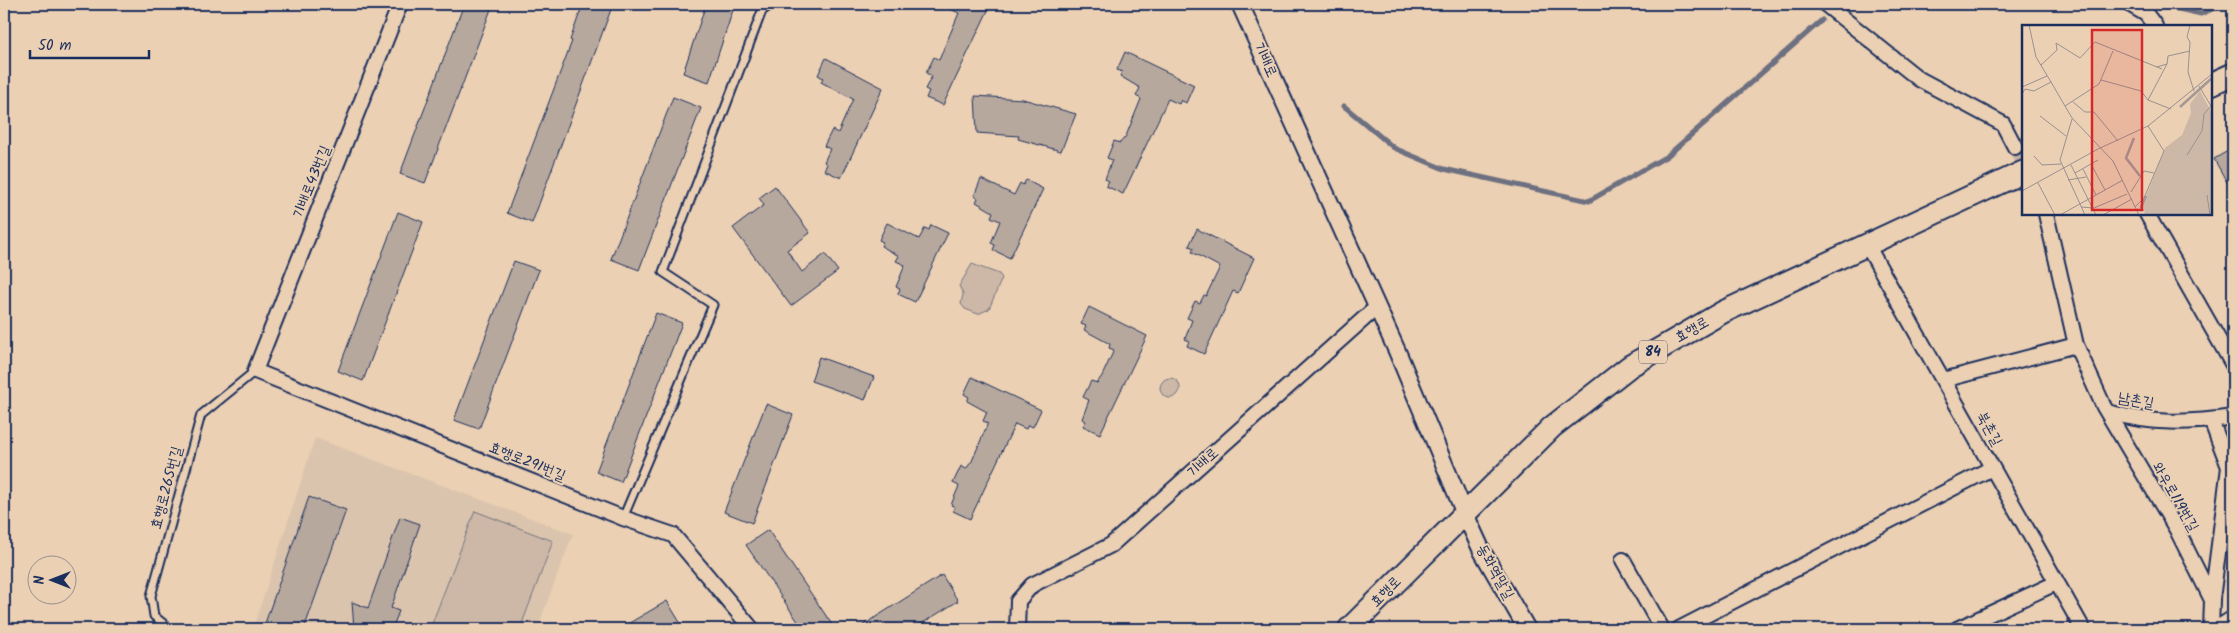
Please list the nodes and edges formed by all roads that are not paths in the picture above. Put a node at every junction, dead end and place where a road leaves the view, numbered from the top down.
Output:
1 (400, 4) edge
2 (772, 4) edge
3 (1240, 4) edge
4 (1825, 4) edge
5 (2129, 4) edge
6 (2154, 25) edge
7 (2233, 74) edge
8 (2212, 84) edge
9 (2015, 147) tunnel mouth
10 (2022, 172) edge
11 (2046, 215) edge
12 (2148, 215) edge
13 (1867, 245) junction
14 (1377, 307) junction
15 (2076, 345) junction
16 (2233, 365) edge
17 (255, 372) junction
18 (1943, 380) junction
19 (2107, 412) junction
20 (2233, 417) edge
21 (2211, 420) junction
22 (1992, 468) junction
23 (1465, 514) junction
24 (623, 518) junction
25 (1623, 560) dead end
26 (2056, 583) junction
27 (2212, 600) junction
28 (2233, 618) edge
29 (170, 629) edge
30 (752, 629) edge
31 (1017, 629) edge
32 (1349, 629) edge
33 (1527, 629) edge
34 (1662, 629) edge
35 (1679, 629) edge
36 (1958, 629) edge
37 (2083, 629) edge
38 (2211, 629) edge
39 (2216, 629) edge

1 - 17 street, 기배로43번길
2 - 24 lane
3 - 14 street, 기배로
4 - 9 street
5 - 6 street
7 - 8 main road
10 - 13 main road, 효행로 / 84
11 - 15 street, 남촌길
12 - 16 street
13 - 18 street, 북촌길
13 - 23 main road, 효행로 / 84
14 - 23 street, 기배로
14 - 31 street, 기배로
15 - 18 street
15 - 19 street, 남촌길
17 - 24 street, 효행로291번길
17 - 29 lane, 효행로265번길
18 - 22 street, 북촌길
19 - 21 street, 남촌길
19 - 27 street, 와우로119번길
20 - 21 street, 남촌길
21 - 27 street, 와우로119번길
22 - 26 street, 북촌길
22 - 35 street
23 - 32 main road, 효행로 / 84
23 - 33 street, 동화역말길
24 - 30 street, 효행로291번길
25 - 34 street
26 - 36 street
26 - 37 street, 북촌길
27 - 38 street, 와우로119번길
28 - 39 street

